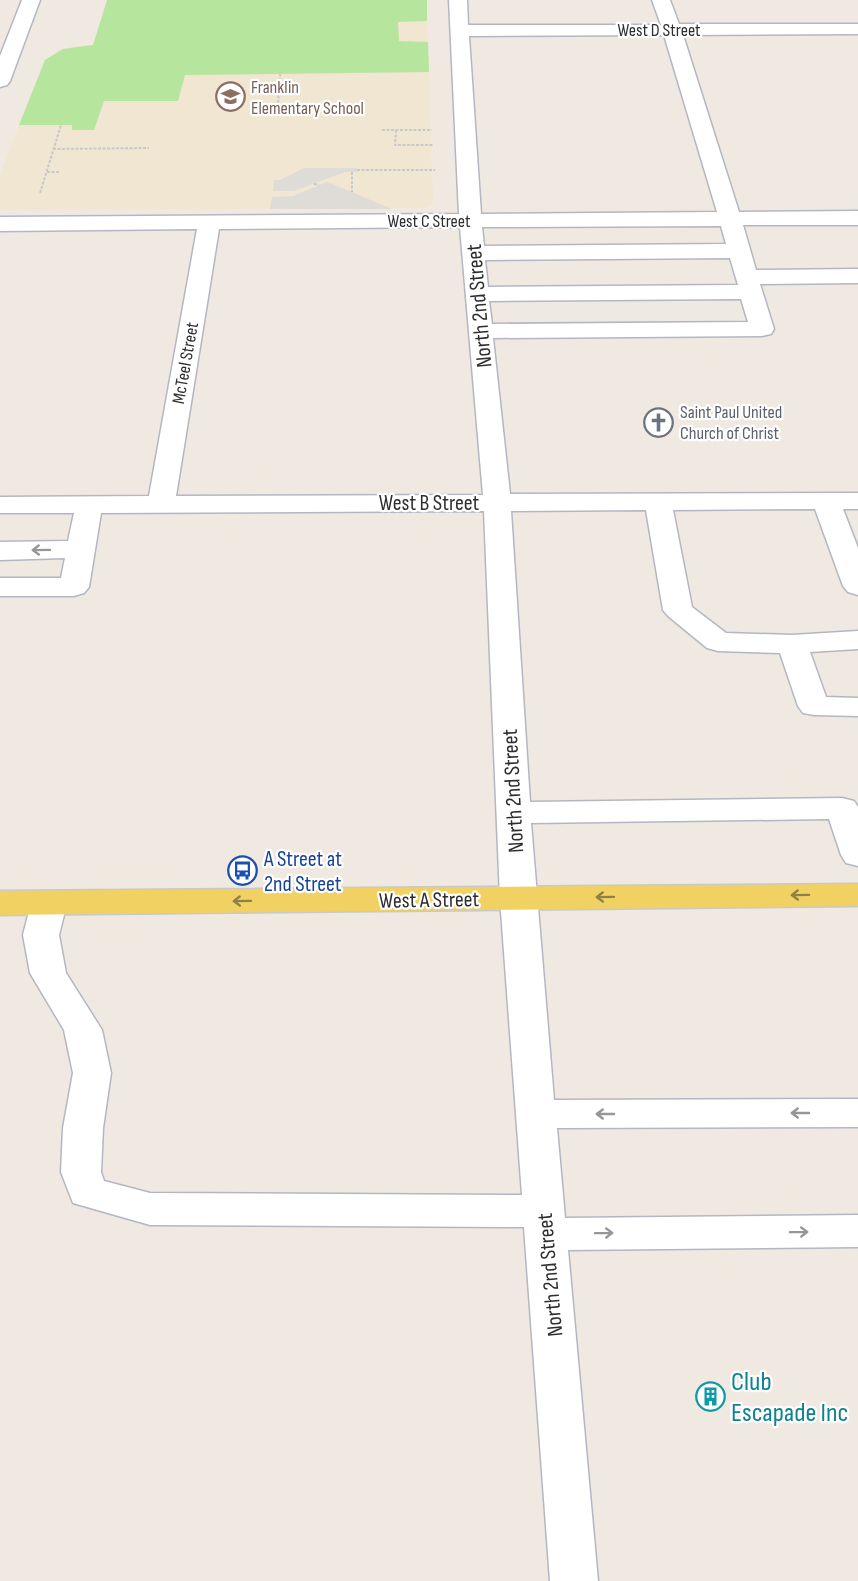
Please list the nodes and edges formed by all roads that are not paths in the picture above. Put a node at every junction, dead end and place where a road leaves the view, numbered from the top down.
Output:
1 (31, 0) edge
2 (661, 0) edge
3 (459, 16) edge
4 (858, 29) edge
5 (672, 30) junction
6 (0, 81) edge
7 (858, 218) edge
8 (730, 220) junction
9 (470, 221) junction
10 (209, 222) junction
11 (0, 224) edge
12 (740, 251) junction
13 (473, 253) junction
14 (858, 276) edge
15 (749, 284) junction
16 (477, 294) junction
17 (480, 331) junction
18 (658, 501) junction
19 (826, 501) junction
20 (858, 501) edge
21 (496, 502) junction
22 (161, 503) junction
23 (89, 504) junction
24 (0, 505) edge
25 (81, 549) junction
26 (0, 551) edge
27 (858, 586) edge
28 (0, 587) edge
29 (858, 640) edge
30 (792, 644) junction
31 (858, 707) edge
32 (514, 813) junction
33 (858, 855) edge
34 (858, 895) edge
35 (518, 898) junction
36 (0, 903) edge
37 (49, 903) junction
38 (858, 1113) edge
39 (536, 1114) junction
40 (545, 1223) junction
41 (858, 1231) edge
42 (574, 1581) edge

1 - 6 street
2 - 5 street
3 - 5 street, West D Street
3 - 9 street, North 2nd Street
4 - 5 street, West D Street
5 - 8 street
7 - 8 street, West C Street
8 - 9 street, West C Street
8 - 12 street
9 - 10 street, West C Street
9 - 13 street, North 2nd Street
10 - 11 street, West C Street
10 - 22 street, McTeel Street
12 - 13 street
12 - 15 street
13 - 16 street, North 2nd Street
14 - 15 street
15 - 16 street
15 - 17 street
16 - 17 street, North 2nd Street
17 - 21 street, North 2nd Street
18 - 19 street, West B Street
18 - 21 street, West B Street
18 - 30 street
19 - 20 street, West B Street
19 - 27 street
21 - 22 street, West B Street
21 - 32 street, North 2nd Street
22 - 23 street, West B Street
23 - 24 street, West B Street
23 - 25 street
25 -> 26 street
25 - 28 street
29 - 30 street
30 - 31 street
32 - 33 street
32 - 35 street, North 2nd Street
34 -> 35 main road, West A Street
35 -> 37 main road, West A Street
35 - 39 street, North 2nd Street
36 - 37 main road, West A Street
37 - 40 street
38 -> 39 street
39 - 40 street, North 2nd Street
40 -> 41 street
40 - 42 street, North 2nd Street

